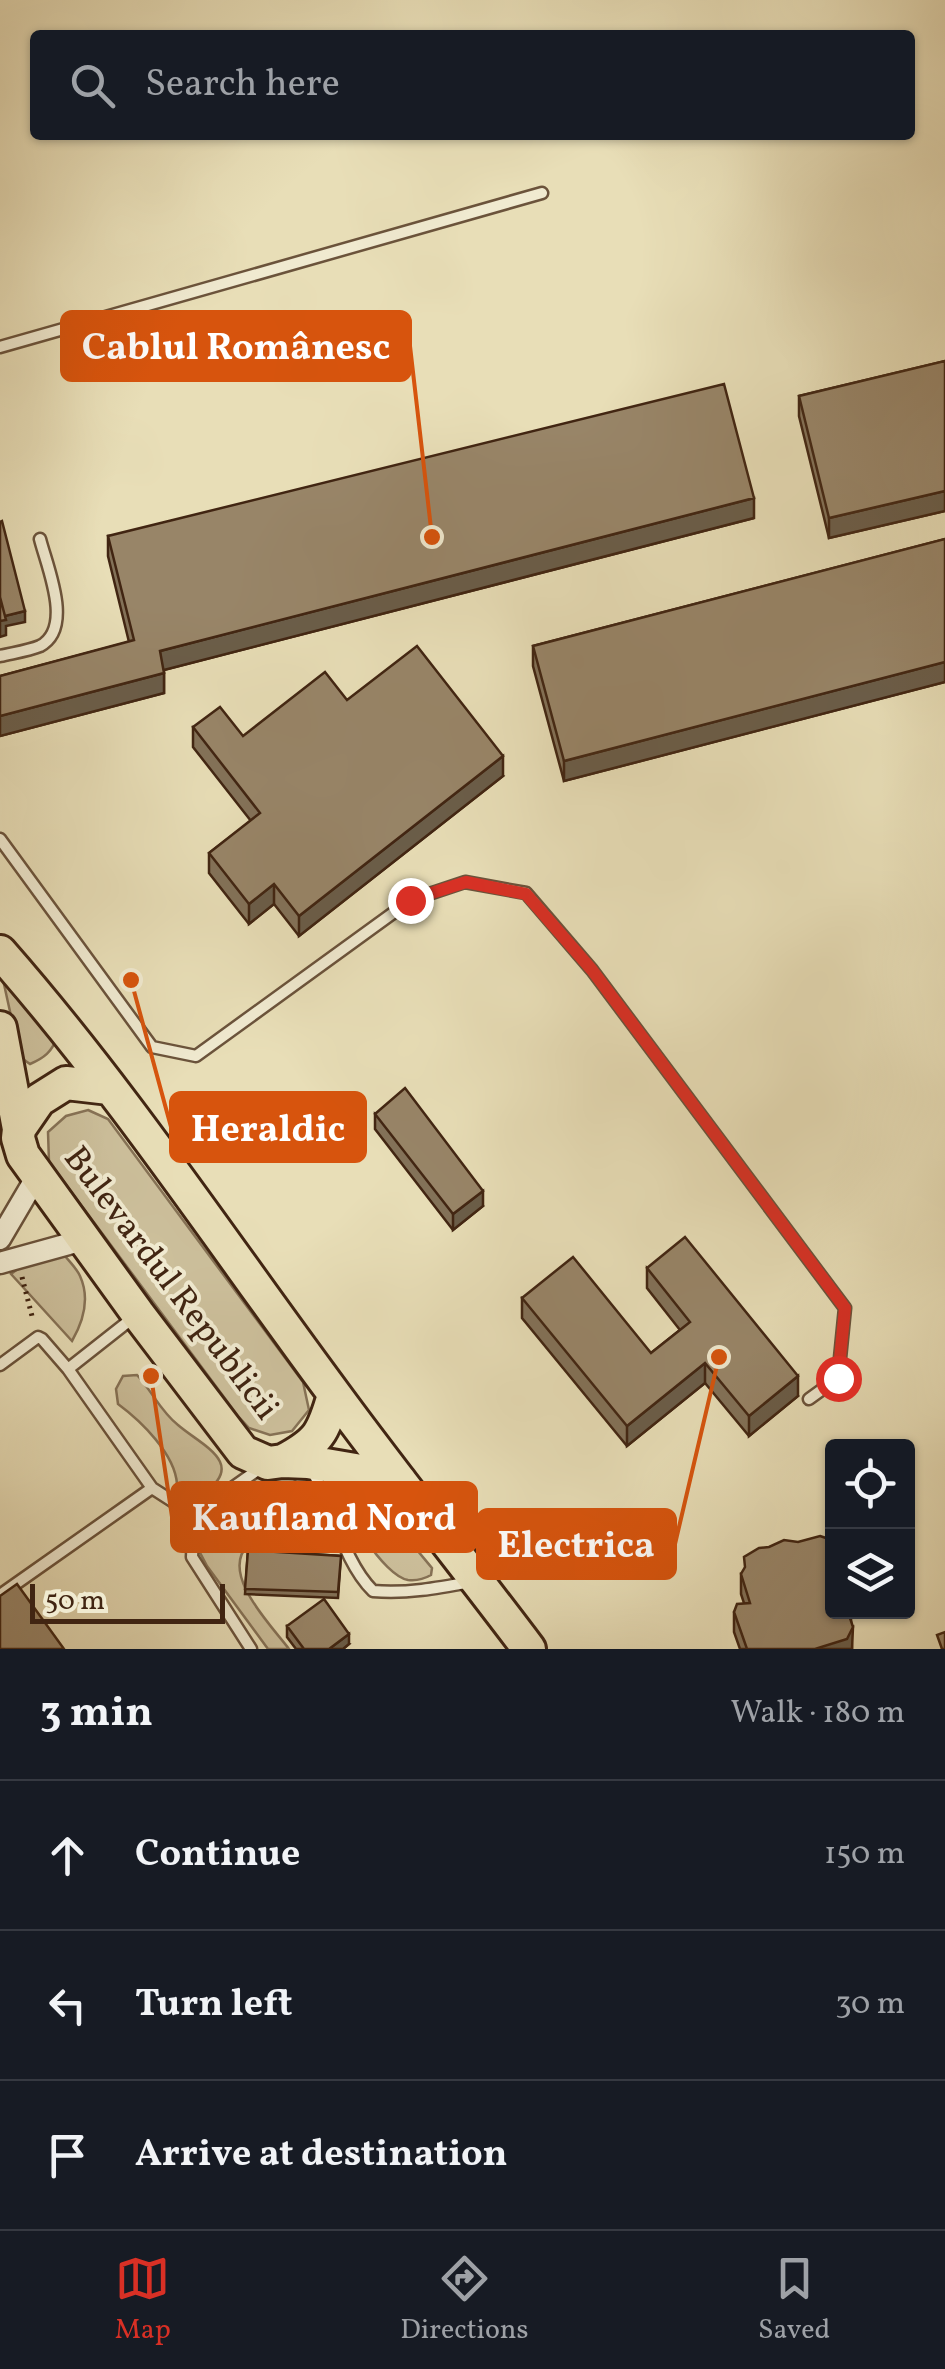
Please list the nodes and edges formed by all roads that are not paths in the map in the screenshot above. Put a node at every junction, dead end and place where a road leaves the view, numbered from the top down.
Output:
1 (542, 193) dead end
2 (0, 347) edge
3 (40, 539) dead end
4 (0, 656) edge
5 (0, 839) edge
6 (0, 952) edge
7 (0, 1028) edge
8 (109, 1088) junction
9 (12, 1135) edge
10 (37, 1176) junction
11 (0, 1239) edge
12 (83, 1240) junction
13 (9, 1260) edge
14 (138, 1314) junction
15 (0, 1364) edge
16 (68, 1368) junction
17 (334, 1395) junction
18 (809, 1399) dead end
19 (286, 1462) junction
20 (400, 1481) junction
21 (152, 1488) junction
22 (194, 1515) junction
23 (478, 1580) junction
24 (0, 1595) edge
25 (251, 1649) edge
26 (529, 1649) edge

1 - 2 lane
3 - 4 lane
5 - 18 lane
6 - 8 main road, Bulevardul Republicii
7 - 9 main road, Bulevardul Republicii
8 - 9 main road, Bulevardul Republicii
8 - 17 main road, Bulevardul Republicii
9 - 10 main road, Bulevardul Republicii
10 - 11 street
10 - 12 main road, Bulevardul Republicii
12 - 13 street
12 - 14 main road, Bulevardul Republicii
14 - 16 lane
14 - 19 main road, Bulevardul Republicii
15 - 16 lane
16 - 21 lane
17 - 19 main road, Bulevardul Republicii
17 - 20 main road, Bulevardul Republicii
19 - 20 main road, Bulevardul Republicii
19 - 22 lane
19 - 23 lane
20 - 23 main road, Bulevardul Republicii
21 - 22 lane
21 - 24 lane
22 - 25 lane
23 - 26 main road, Bulevardul Republicii

